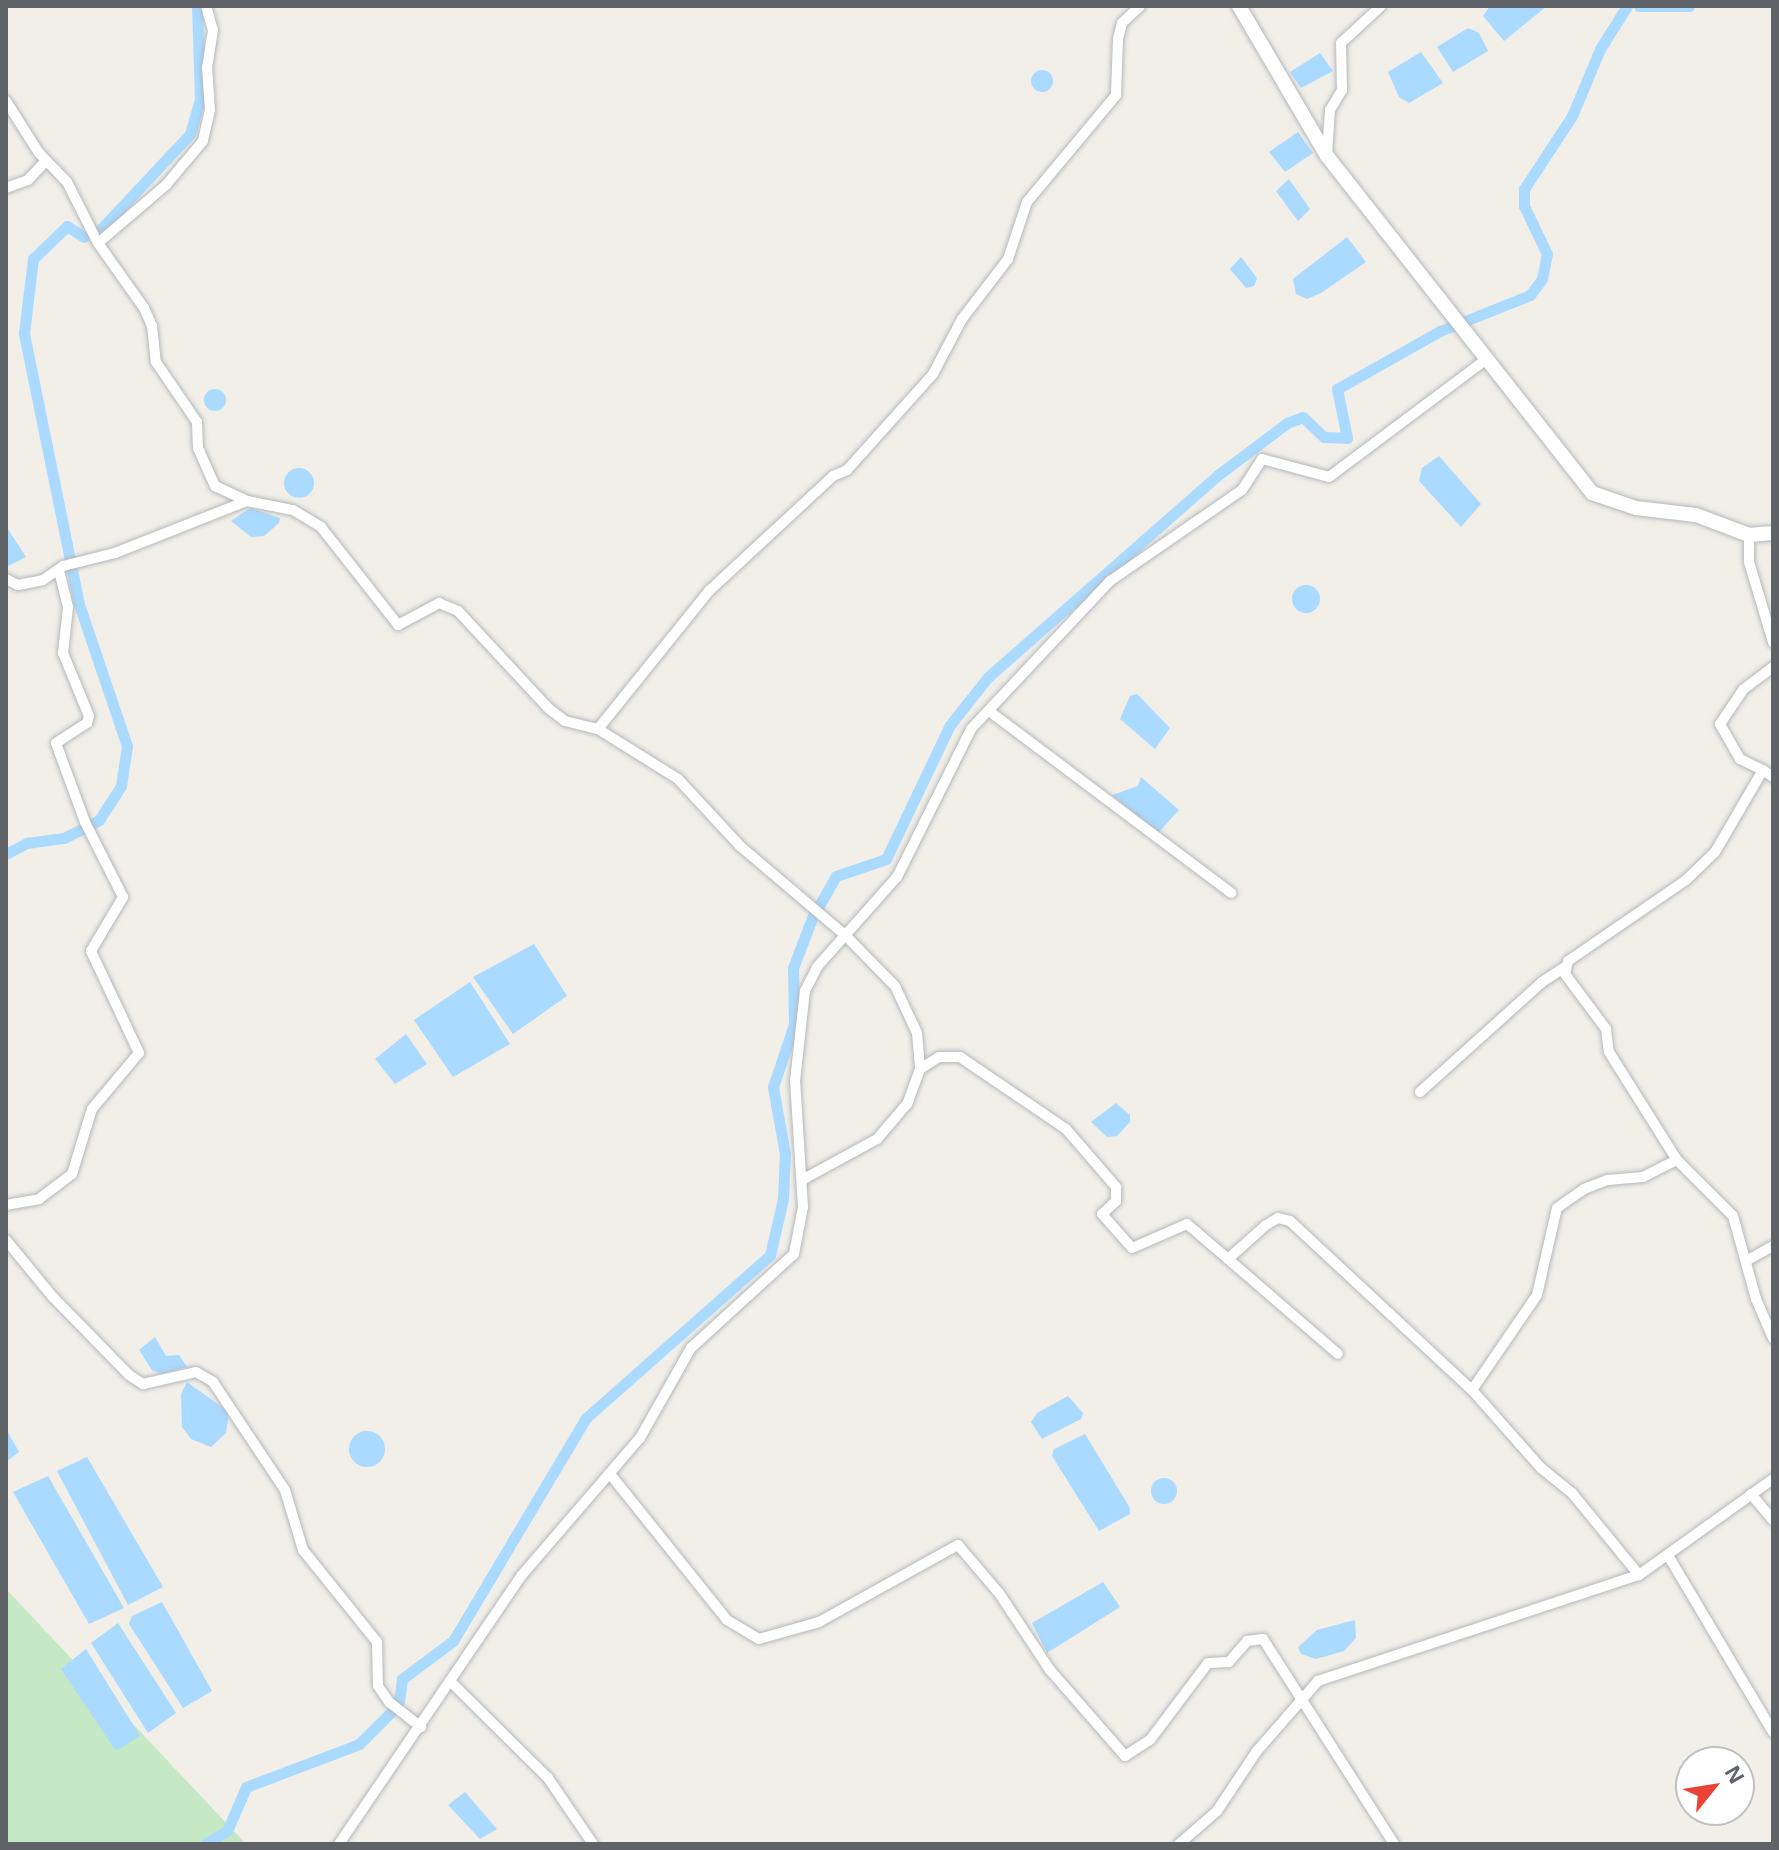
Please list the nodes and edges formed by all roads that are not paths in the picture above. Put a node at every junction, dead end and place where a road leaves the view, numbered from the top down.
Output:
1 (206, 6) edge
2 (1140, 6) edge
3 (1239, 6) edge
4 (1381, 6) edge
5 (6, 101) edge
6 (1327, 156) junction
7 (45, 162) junction
8 (6, 188) edge
9 (98, 243) junction
10 (1479, 356) junction
11 (247, 501) junction
12 (1773, 533) edge
13 (1749, 535) junction
14 (59, 571) junction
15 (6, 579) edge
16 (1773, 642) edge
17 (1773, 667) edge
18 (989, 711) junction
19 (598, 729) junction
20 (1763, 770) junction
21 (1773, 777) edge
22 (1231, 893) dead end
23 (845, 935) junction
24 (1565, 967) junction
25 (920, 1069) junction
26 (1420, 1092) dead end
27 (1677, 1160) junction
28 (802, 1180) junction
29 (6, 1205) edge
30 (6, 1240) edge
31 (1773, 1246) edge
32 (1228, 1259) junction
33 (1746, 1261) junction
34 (1773, 1338) edge
35 (1338, 1354) dead end
36 (1472, 1390) junction
37 (610, 1474) junction
38 (1773, 1479) edge
39 (1751, 1494) junction
40 (1773, 1520) edge
41 (1669, 1557) junction
42 (1639, 1575) junction
43 (453, 1684) junction
44 (1302, 1699) junction
45 (421, 1727) junction
46 (1773, 1732) edge
47 (1388, 1843) edge
48 (339, 1844) edge
49 (593, 1844) edge
50 (1179, 1844) edge

1 - 9 street
2 - 19 street
3 - 6 street
4 - 6 street
5 - 7 street
6 - 10 street
7 - 8 street
7 - 9 street
9 - 11 street
10 - 13 street
10 - 18 street
11 - 14 street
11 - 19 street
12 - 13 street
13 - 16 street
14 - 15 street
14 - 29 street
17 - 20 street
18 - 22 street
18 - 23 street
19 - 23 street
20 - 21 street
20 - 24 street
23 - 25 street
23 - 28 street
24 - 26 street
24 - 27 street
25 - 28 street
25 - 32 street
27 - 33 street
27 - 36 street
28 - 37 street
30 - 45 street
31 - 33 street
32 - 35 street
32 - 36 street
33 - 34 street
36 - 42 street
37 - 43 street
37 - 44 street
38 - 39 street
39 - 40 street
39 - 41 street
41 - 42 street
41 - 46 street
42 - 44 street
43 - 45 street
43 - 49 street
44 - 47 street
44 - 50 street
45 - 48 street

